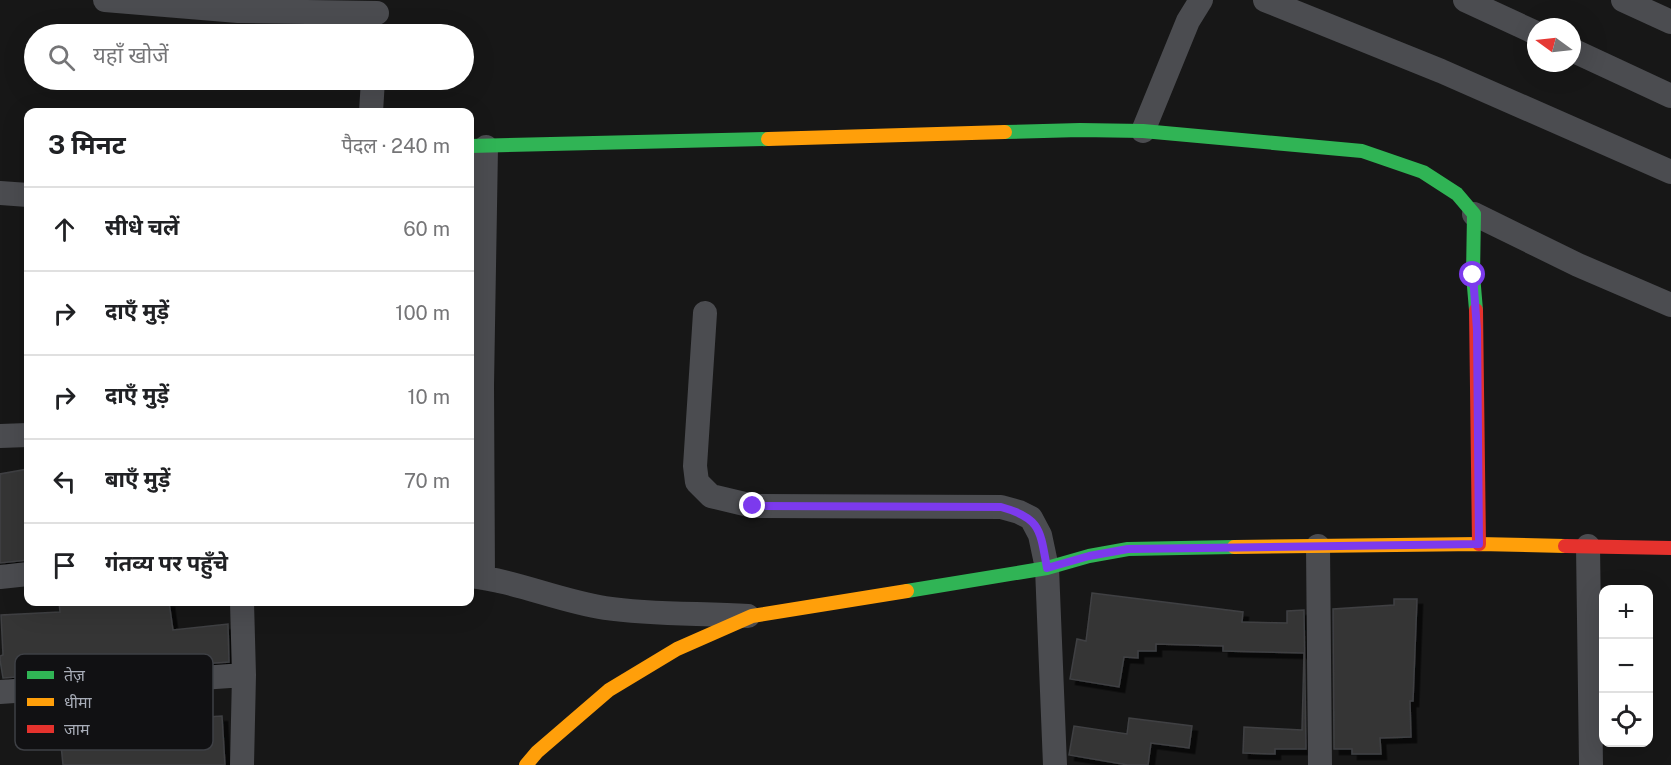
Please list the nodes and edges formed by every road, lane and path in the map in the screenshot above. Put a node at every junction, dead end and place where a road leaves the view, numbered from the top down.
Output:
1 (105, 0) edge
2 (1201, 0) edge
3 (1265, 0) edge
4 (1465, 0) edge
5 (1623, 0) edge
6 (377, 16) edge
7 (1671, 22) edge
8 (1527, 29) edge
9 (1581, 54) edge
10 (372, 90) edge
11 (1671, 96) edge
12 (371, 108) edge
13 (1143, 131) junction
14 (478, 147) edge
15 (1671, 172) edge
16 (0, 193) edge
17 (24, 195) edge
18 (1474, 214) junction
19 (1671, 305) edge
20 (705, 313) dead end
21 (476, 387) edge
22 (24, 435) edge
23 (0, 436) edge
24 (1479, 544) junction
25 (1318, 546) junction
26 (1588, 546) junction
27 (1671, 548) edge
28 (1047, 568) junction
29 (24, 574) edge
30 (0, 577) edge
31 (476, 577) edge
32 (242, 606) edge
33 (752, 616) junction
34 (244, 675) junction
35 (213, 677) edge
36 (15, 691) edge
37 (0, 692) edge
38 (242, 765) edge
39 (526, 765) edge
40 (1055, 765) edge
41 (1320, 765) edge
42 (1592, 765) edge

1 - 6 street
2 - 13 street
3 - 15 street
4 - 8 street
5 - 7 street
9 - 11 street
10 - 12 street
13 - 14 street
13 - 18 street
14 - 21 street
16 - 17 street
18 - 19 street
18 - 24 street
20 - 28 street
21 - 31 street
22 - 23 street
24 - 25 street
24 - 26 street
25 - 28 street
25 - 41 street
26 - 27 street
26 - 42 street
28 - 33 street
28 - 40 street
29 - 30 street
31 - 33 street
32 - 34 street
33 - 39 street
34 - 35 street
34 - 38 street
36 - 37 street

